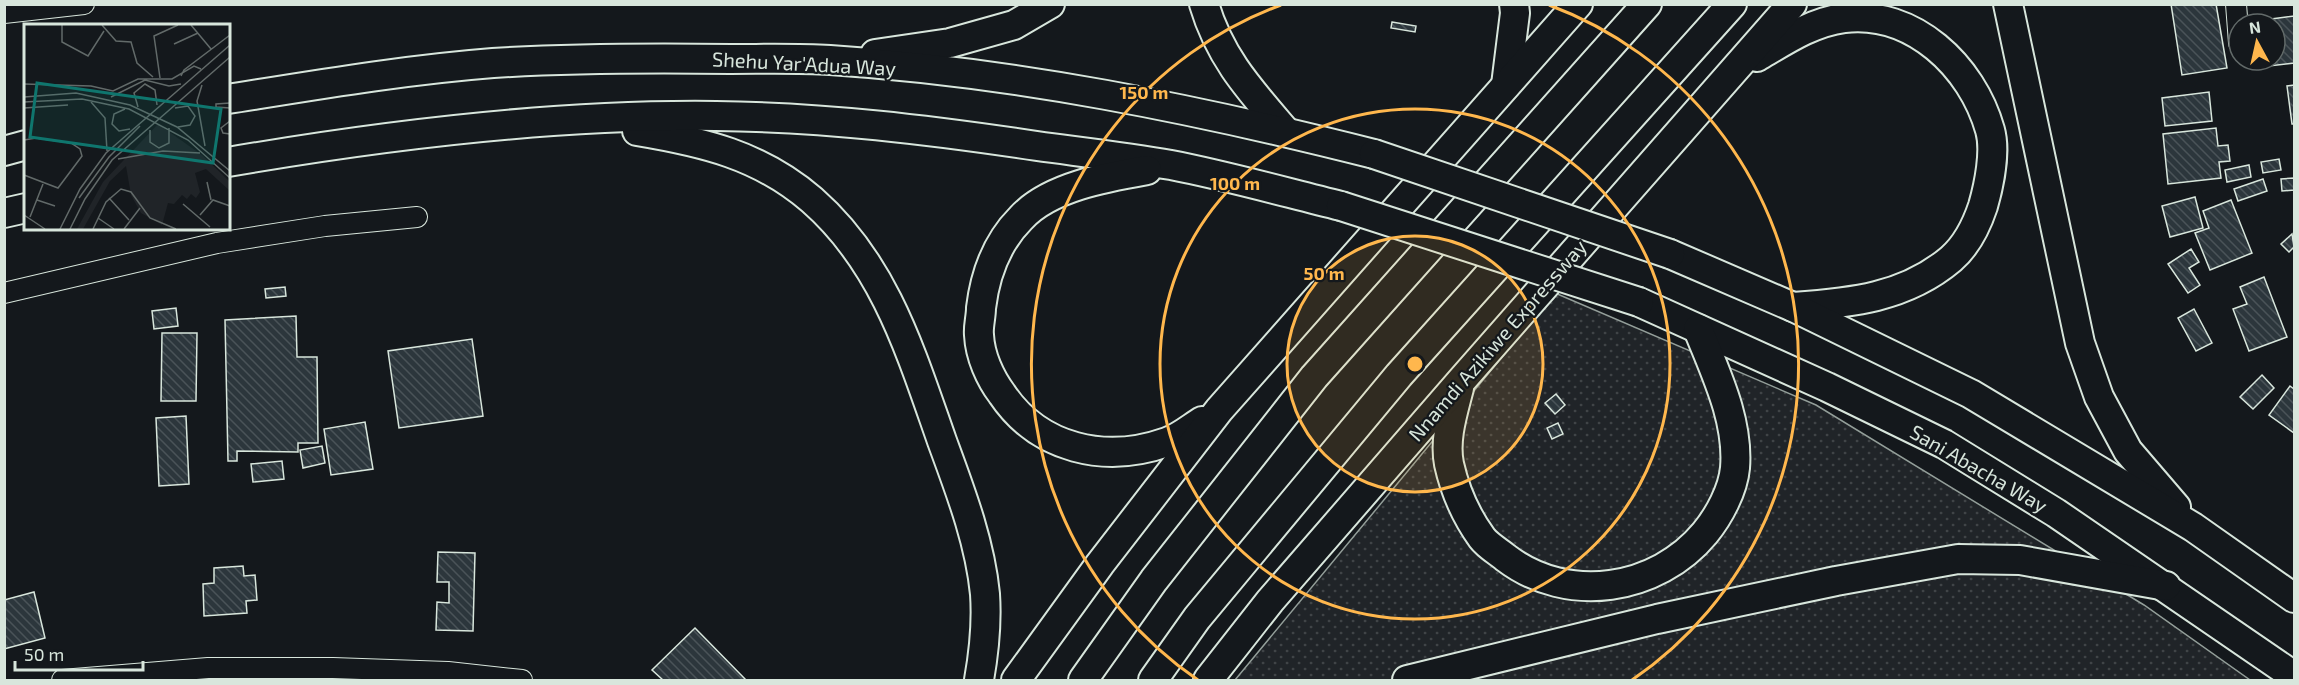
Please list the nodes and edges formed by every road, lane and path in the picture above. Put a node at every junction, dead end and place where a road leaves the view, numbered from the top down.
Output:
1 (84, 4) edge
2 (1050, 4) edge
3 (1204, 4) edge
4 (1514, 4) edge
5 (1578, 4) edge
6 (1647, 4) edge
7 (1732, 4) edge
8 (1792, 4) edge
9 (2008, 4) edge
10 (4, 13) edge
11 (829, 60) junction
12 (1732, 71) junction
13 (1506, 85) junction
14 (230, 99) edge
15 (579, 121) junction
16 (1286, 132) junction
17 (230, 162) edge
18 (1172, 165) junction
19 (24, 208) edge
20 (4, 213) edge
21 (417, 217) dead end
22 (4, 293) edge
23 (1793, 307) junction
24 (1698, 329) junction
25 (1461, 381) junction
26 (1219, 410) junction
27 (2193, 526) junction
28 (2166, 586) junction
29 (2295, 598) edge
30 (2295, 676) edge
31 (62, 681) edge
32 (522, 681) edge
33 (979, 681) edge
34 (1016, 681) edge
35 (1083, 681) edge
36 (1153, 681) edge
37 (1208, 681) edge
38 (1407, 681) edge

1 - 10 street
2 - 11 highway
3 - 16 highway
4 - 13 highway
5 - 13 highway
6 - 35 highway
7 - 36 highway
8 - 12 highway, Nnamdi Azikiwe Expressway
9 - 27 highway
11 - 14 highway, Shehu Yar'Adua Way
11 - 16 highway, Shehu Yar'Adua Way
12 - 23 highway
12 - 25 highway, Nnamdi Azikiwe Expressway
13 - 26 highway
15 - 17 highway
15 - 18 highway
15 - 33 highway
16 - 23 highway, Shehu Yar'Adua Way, bridge
18 - 24 highway, Sani Abacha Way, bridge
18 - 26 highway
19 - 20 highway
21 - 22 street
23 - 27 highway
24 - 25 highway
24 - 28 highway, Sani Abacha Way
25 - 37 highway, Nnamdi Azikiwe Expressway
26 - 34 highway
27 - 29 highway
28 - 30 highway, Sani Abacha Way
28 - 38 highway
31 - 32 street

